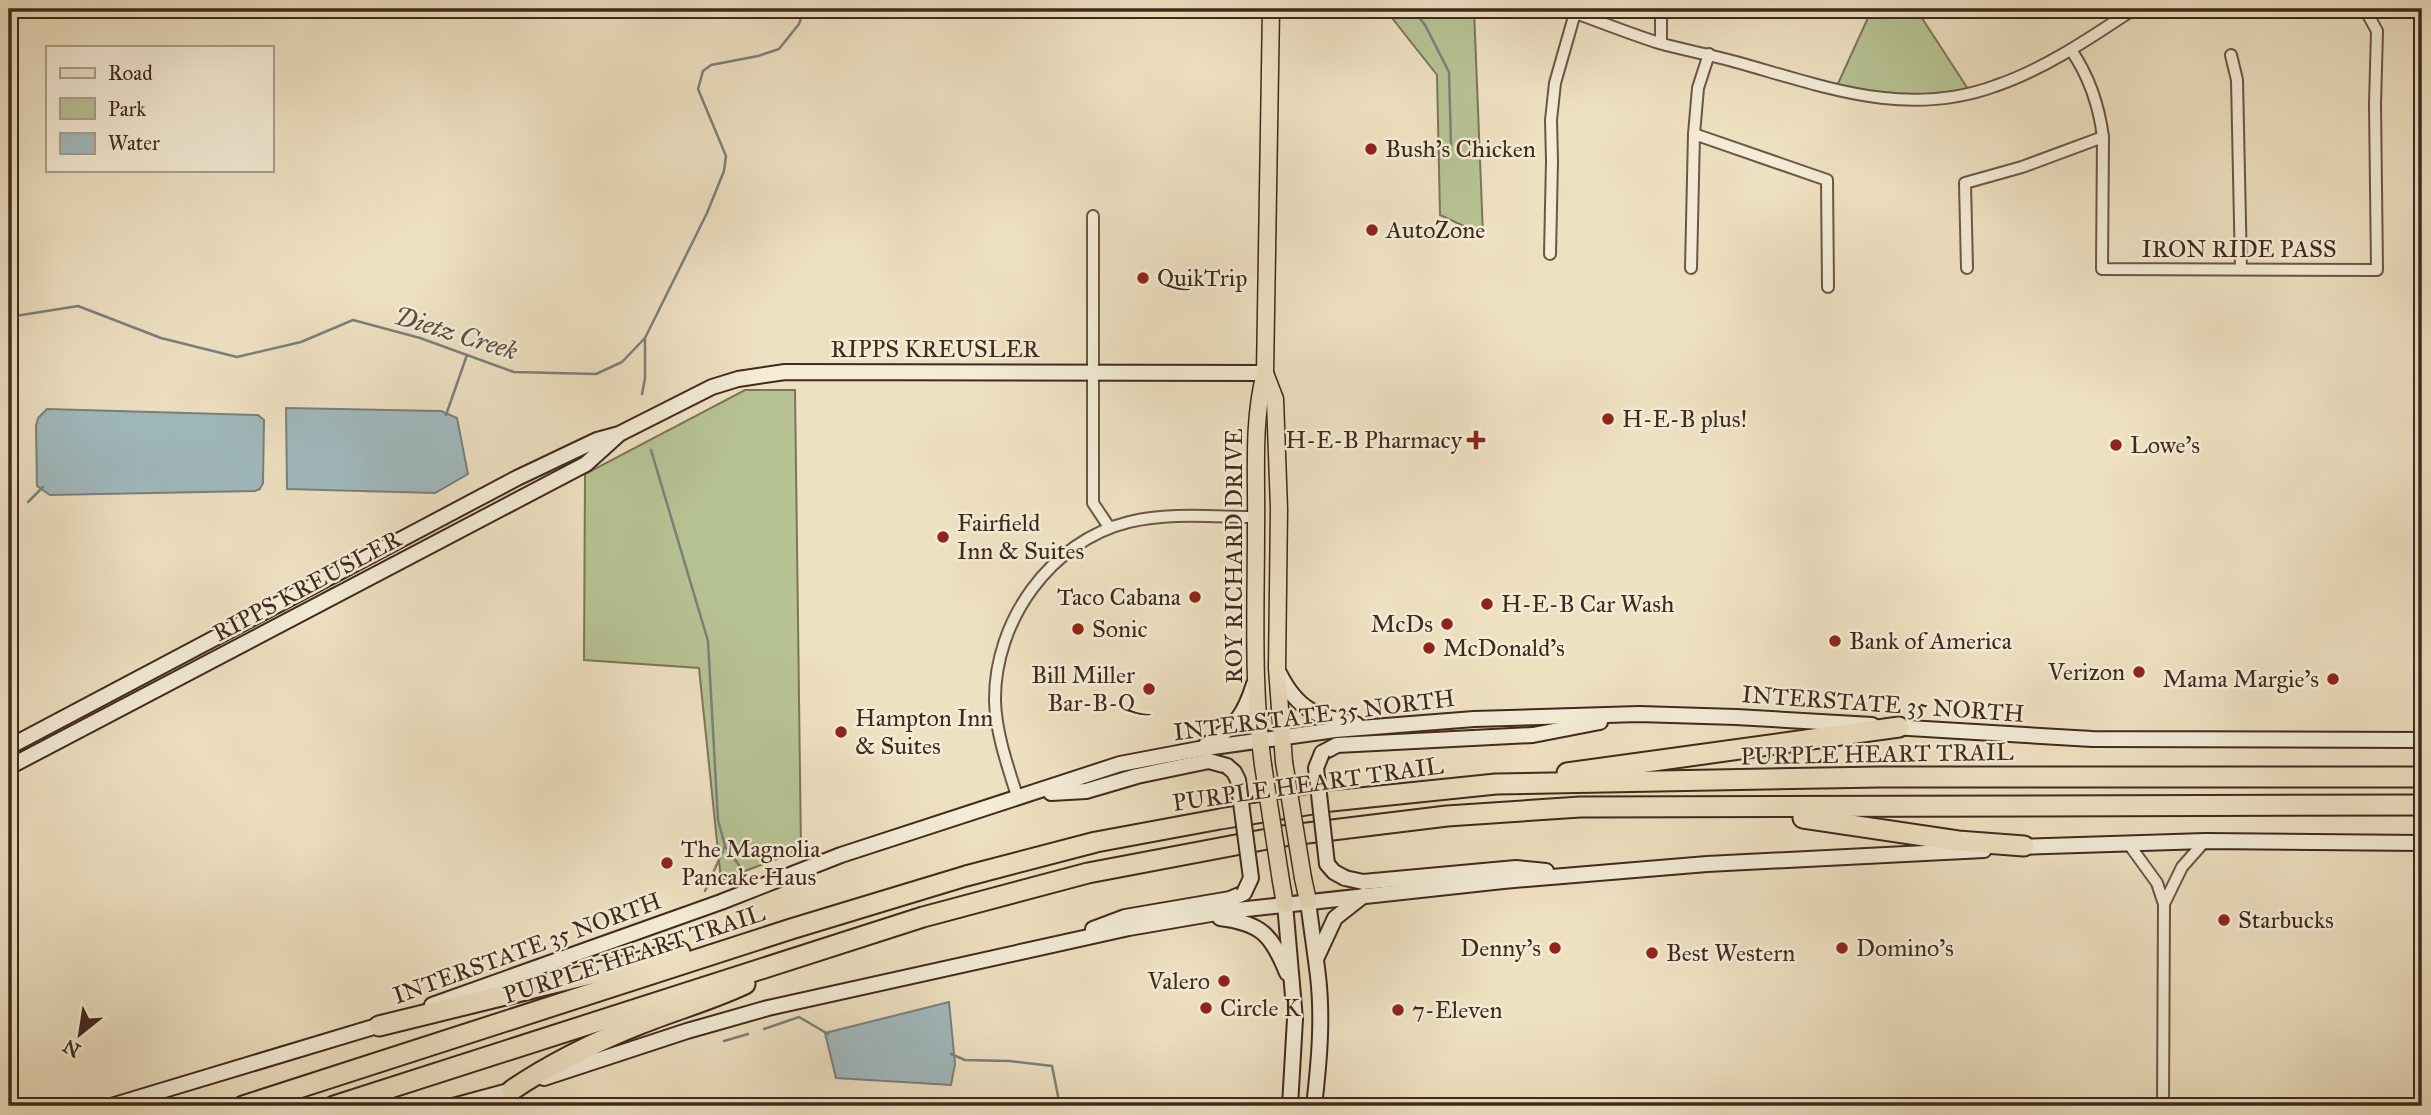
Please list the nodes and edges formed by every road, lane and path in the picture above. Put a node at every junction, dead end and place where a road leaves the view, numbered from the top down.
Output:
1 (1271, 9) edge
2 (1661, 9) edge
3 (2134, 9) edge
4 (2365, 9) edge
5 (1570, 11) edge
6 (1661, 43) junction
7 (2071, 50) junction
8 (1709, 54) junction
9 (2231, 55) dead end
10 (1694, 134) junction
11 (2103, 137) junction
12 (1093, 216) dead end
13 (1549, 254) dead end
14 (1691, 268) dead end
15 (1967, 268) dead end
16 (2241, 269) junction
17 (1828, 287) dead end
18 (1094, 372) junction
19 (1265, 373) junction
20 (619, 434) junction
21 (1256, 517) junction
22 (1110, 527) junction
23 (1277, 668) junction
24 (1256, 679) junction
25 (1639, 714) junction
26 (1371, 727) junction
27 (1899, 727) junction
28 (1281, 737) junction
29 (1259, 739) junction
30 (2422, 740) edge
31 (9, 747) edge
32 (1199, 749) junction
33 (9, 766) edge
34 (2422, 777) edge
35 (1496, 784) junction
36 (1032, 794) junction
37 (1018, 799) junction
38 (2422, 805) edge
39 (1718, 808) junction
40 (2205, 841) junction
41 (2128, 843) junction
42 (2422, 843) edge
43 (2024, 846) junction
44 (1580, 874) junction
45 (1364, 895) junction
46 (1308, 901) junction
47 (1285, 904) junction
48 (2164, 904) junction
49 (1201, 916) junction
50 (791, 929) junction
51 (820, 949) junction
52 (1030, 952) junction
53 (1315, 960) junction
54 (1294, 991) junction
55 (379, 1026) junction
56 (512, 1090) junction
57 (111, 1106) edge
58 (243, 1106) edge
59 (334, 1106) edge
60 (453, 1106) edge
61 (1290, 1106) edge
62 (1314, 1106) edge
63 (2164, 1106) edge

1 - 19 main road, ROY RICHARD DRIVE
2 - 6 street
3 - 7 street
4 - 16 street, IRON RIDE PASS
5 - 6 street
5 - 13 street
6 - 8 street
7 - 8 street
7 - 11 street
8 - 10 street
9 - 16 street
10 - 14 street
10 - 17 street
11 - 15 street
11 - 16 street, IRON RIDE PASS
12 - 18 street
18 - 19 main road, RIPPS KREUSLER
18 - 20 main road, RIPPS KREUSLER
18 - 22 street
19 - 21 main road, ROY RICHARD DRIVE
19 - 23 main road, ROY RICHARD DRIVE
20 - 31 main road, RIPPS KREUSLER
20 - 33 main road, RIPPS KREUSLER
21 - 22 street
21 - 24 main road, ROY RICHARD DRIVE
22 - 37 street
23 - 26 main road
23 - 28 main road, ROY RICHARD DRIVE
24 - 29 main road, ROY RICHARD DRIVE
24 - 32 main road
25 - 26 main road, INTERSTATE 35 NORTH
25 - 27 main road, INTERSTATE 35 NORTH
25 - 44 main road, bridge
26 - 28 main road, INTERSTATE 35 NORTH
27 - 30 main road, INTERSTATE 35 NORTH
27 - 35 highway
28 - 29 main road, INTERSTATE 35 NORTH
28 - 46 main road, ROY RICHARD DRIVE, bridge
29 - 32 main road, INTERSTATE 35 NORTH
29 - 47 main road, ROY RICHARD DRIVE, bridge
32 - 36 main road, INTERSTATE 35 NORTH
34 - 35 highway, PURPLE HEART TRAIL
35 - 50 highway, PURPLE HEART TRAIL
36 - 37 main road, INTERSTATE 35 NORTH
36 - 52 main road, bridge
37 - 55 main road, INTERSTATE 35 NORTH
38 - 39 highway, PURPLE HEART TRAIL
39 - 43 highway
39 - 51 highway, PURPLE HEART TRAIL
40 - 41 main road
40 - 42 main road
40 - 48 street
41 - 43 main road
41 - 48 street
43 - 44 main road
44 - 45 main road
45 - 46 main road
45 - 53 main road
46 - 47 main road
46 - 53 main road
47 - 49 main road
47 - 54 main road
48 - 63 street
49 - 52 main road
49 - 54 main road
50 - 55 highway
50 - 58 highway, PURPLE HEART TRAIL
51 - 56 highway
51 - 59 highway, PURPLE HEART TRAIL
52 - 56 main road
53 - 62 main road
54 - 61 main road
55 - 57 main road, INTERSTATE 35 NORTH
56 - 60 main road

